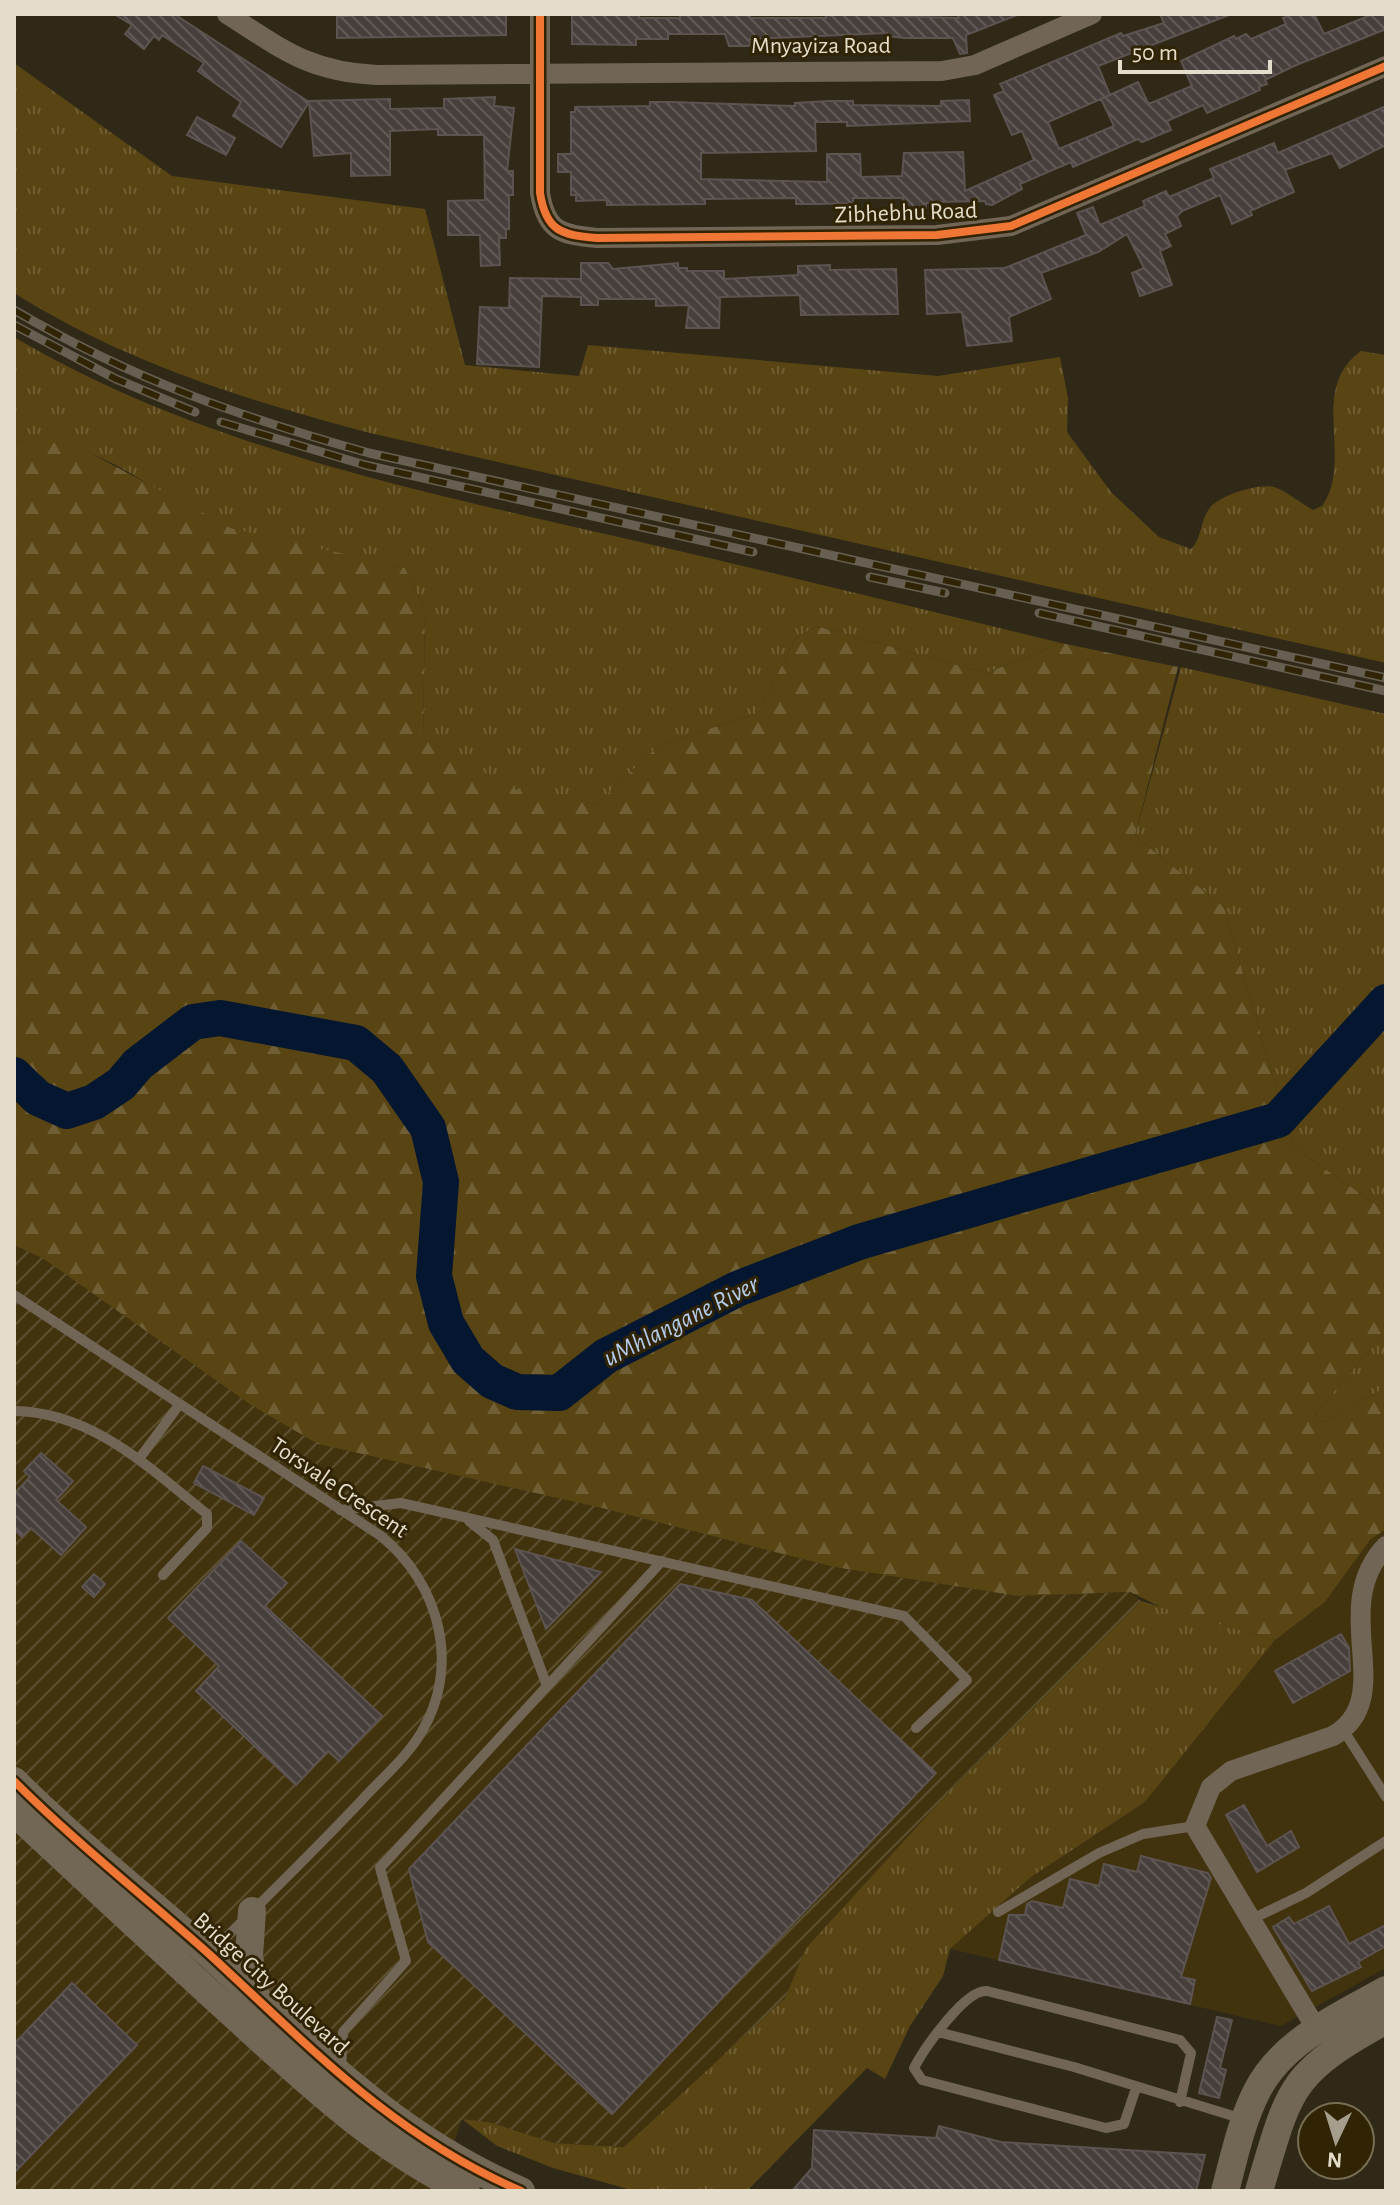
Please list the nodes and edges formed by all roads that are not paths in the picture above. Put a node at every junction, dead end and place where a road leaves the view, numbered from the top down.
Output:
1 (227, 14) edge
2 (540, 14) edge
3 (1092, 14) edge
4 (1386, 66) edge
5 (539, 74) junction
6 (14, 1295) edge
7 (179, 1405) junction
8 (14, 1411) edge
9 (139, 1459) junction
10 (340, 1510) junction
11 (464, 1517) junction
12 (1386, 1546) edge
13 (662, 1561) junction
14 (163, 1575) dead end
15 (547, 1686) junction
16 (916, 1728) dead end
17 (1344, 1731) junction
18 (1386, 1797) edge
19 (18, 1804) edge
20 (1195, 1826) junction
21 (1386, 1841) edge
22 (252, 1911) junction
23 (998, 1912) dead end
24 (1252, 1919) junction
25 (209, 1954) junction
26 (190, 1975) junction
27 (1386, 1990) edge
28 (256, 1998) junction
29 (1386, 2020) edge
30 (1317, 2030) junction
31 (938, 2032) junction
32 (341, 2074) junction
33 (1136, 2088) junction
34 (1180, 2102) junction
35 (1245, 2120) junction
36 (466, 2191) edge
37 (521, 2191) edge
38 (1225, 2191) edge
39 (1259, 2191) edge

1 - 5 street, Mnyayiza Road
2 - 5 street
3 - 5 street, Mnyayiza Road
4 - 5 street, Zibhebhu Road
6 - 7 lane, Torsvale Crescent
7 - 9 lane
7 - 10 lane, Torsvale Crescent
8 - 9 lane
9 - 14 lane
10 - 11 lane
10 - 22 lane, Torsvale Crescent
11 - 13 lane
11 - 15 lane
12 - 17 street
13 - 15 lane
13 - 16 lane
15 - 32 lane
17 - 18 lane
17 - 20 street
19 - 25 street, Bridge City Boulevard
19 - 26 street, Bridge City Boulevard
20 - 23 lane
20 - 24 street
21 - 24 lane
22 - 25 lane, Torsvale Crescent
22 - 28 street
24 - 30 street
25 - 26 lane, Torsvale Crescent
25 - 28 street, Bridge City Boulevard
26 - 36 street, Bridge City Boulevard
27 - 30 street
28 - 32 street, Bridge City Boulevard
29 - 39 street
30 - 35 street
31 - 33 lane
31 - 33 lane
31 - 34 lane
32 - 37 street, Bridge City Boulevard
33 - 34 lane
34 - 35 lane
35 - 38 street

